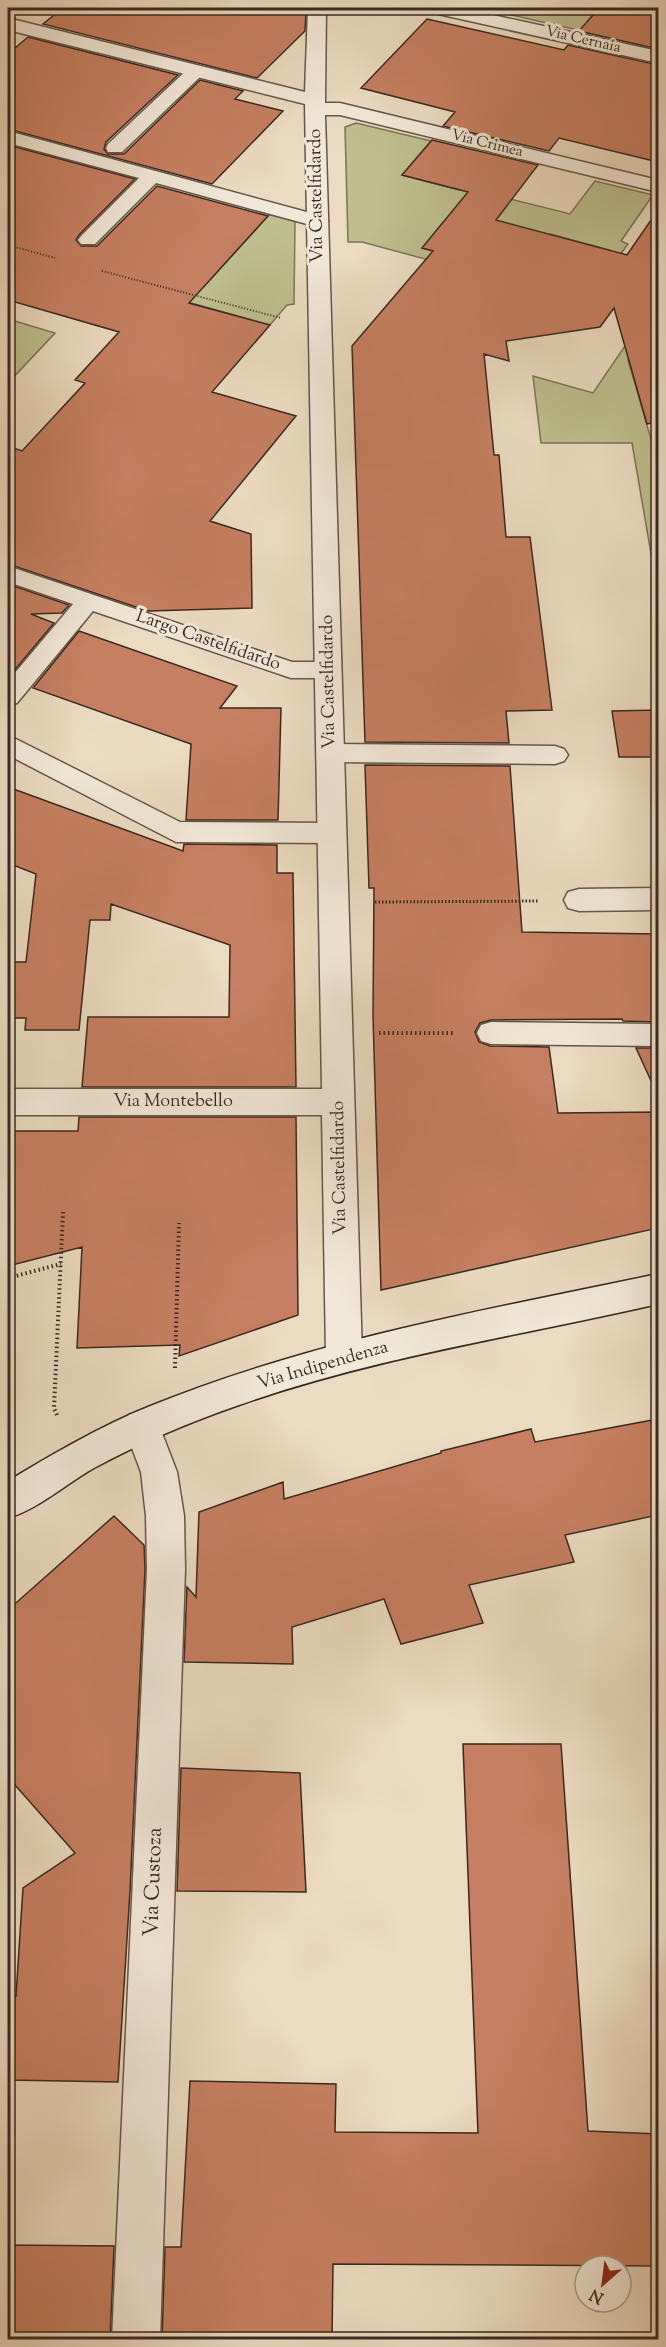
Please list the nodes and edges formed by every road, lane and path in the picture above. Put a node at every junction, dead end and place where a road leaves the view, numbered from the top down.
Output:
1 (317, 8) edge
2 (438, 8) edge
3 (8, 24) edge
4 (658, 57) edge
5 (196, 71) junction
6 (315, 105) junction
7 (8, 137) edge
8 (115, 148) dead end
9 (152, 176) junction
10 (658, 186) edge
11 (318, 221) junction
12 (88, 240) dead end
13 (8, 245) edge
14 (63, 260) dead end
15 (97, 269) dead end
16 (320, 321) junction
17 (8, 574) edge
18 (89, 602) junction
19 (329, 670) junction
20 (8, 697) edge
21 (8, 744) edge
22 (330, 753) junction
23 (555, 755) dead end
24 (332, 833) junction
25 (658, 899) edge
26 (579, 900) joint
27 (334, 903) junction
28 (337, 1032) junction
29 (491, 1034) joint
30 (658, 1035) edge
31 (8, 1102) edge
32 (339, 1102) junction
33 (63, 1212) dead end
34 (179, 1223) dead end
35 (61, 1264) junction
36 (8, 1278) edge
37 (658, 1289) edge
38 (344, 1356) junction
39 (174, 1368) dead end
40 (57, 1415) dead end
41 (142, 1427) junction
42 (8, 1501) edge
43 (136, 2340) edge

1 - 6 street, Via Castelfidardo
2 - 4 street, Via Cernaia
3 - 5 street, Via Crimea
5 - 6 street, Via Crimea
5 - 8 lane
6 - 10 street, Via Crimea
6 - 11 street, Via Castelfidardo
7 - 9 lane
9 - 11 lane
9 - 12 lane
11 - 16 street, Via Castelfidardo
13 - 14 path
15 - 16 path
16 - 19 street, Via Castelfidardo
17 - 18 lane, Largo Castelfidardo
18 - 19 lane, Largo Castelfidardo
18 - 20 lane
19 - 22 street, Via Castelfidardo
21 - 24 lane
22 - 23 lane
22 - 24 street, Via Castelfidardo
24 - 27 street, Via Castelfidardo
25 - 26 street
26 - 27 path
27 - 28 street, Via Castelfidardo
28 - 29 path
28 - 32 street, Via Castelfidardo
29 - 30 lane
31 - 32 street, Via Montebello
32 - 38 street, Via Castelfidardo
33 - 35 path
34 - 39 path
35 - 36 path
35 - 40 path
37 - 38 street, Via Indipendenza
38 - 41 street, Via Indipendenza
41 - 42 street, Via Indipendenza
41 - 43 street, Via Custoza

